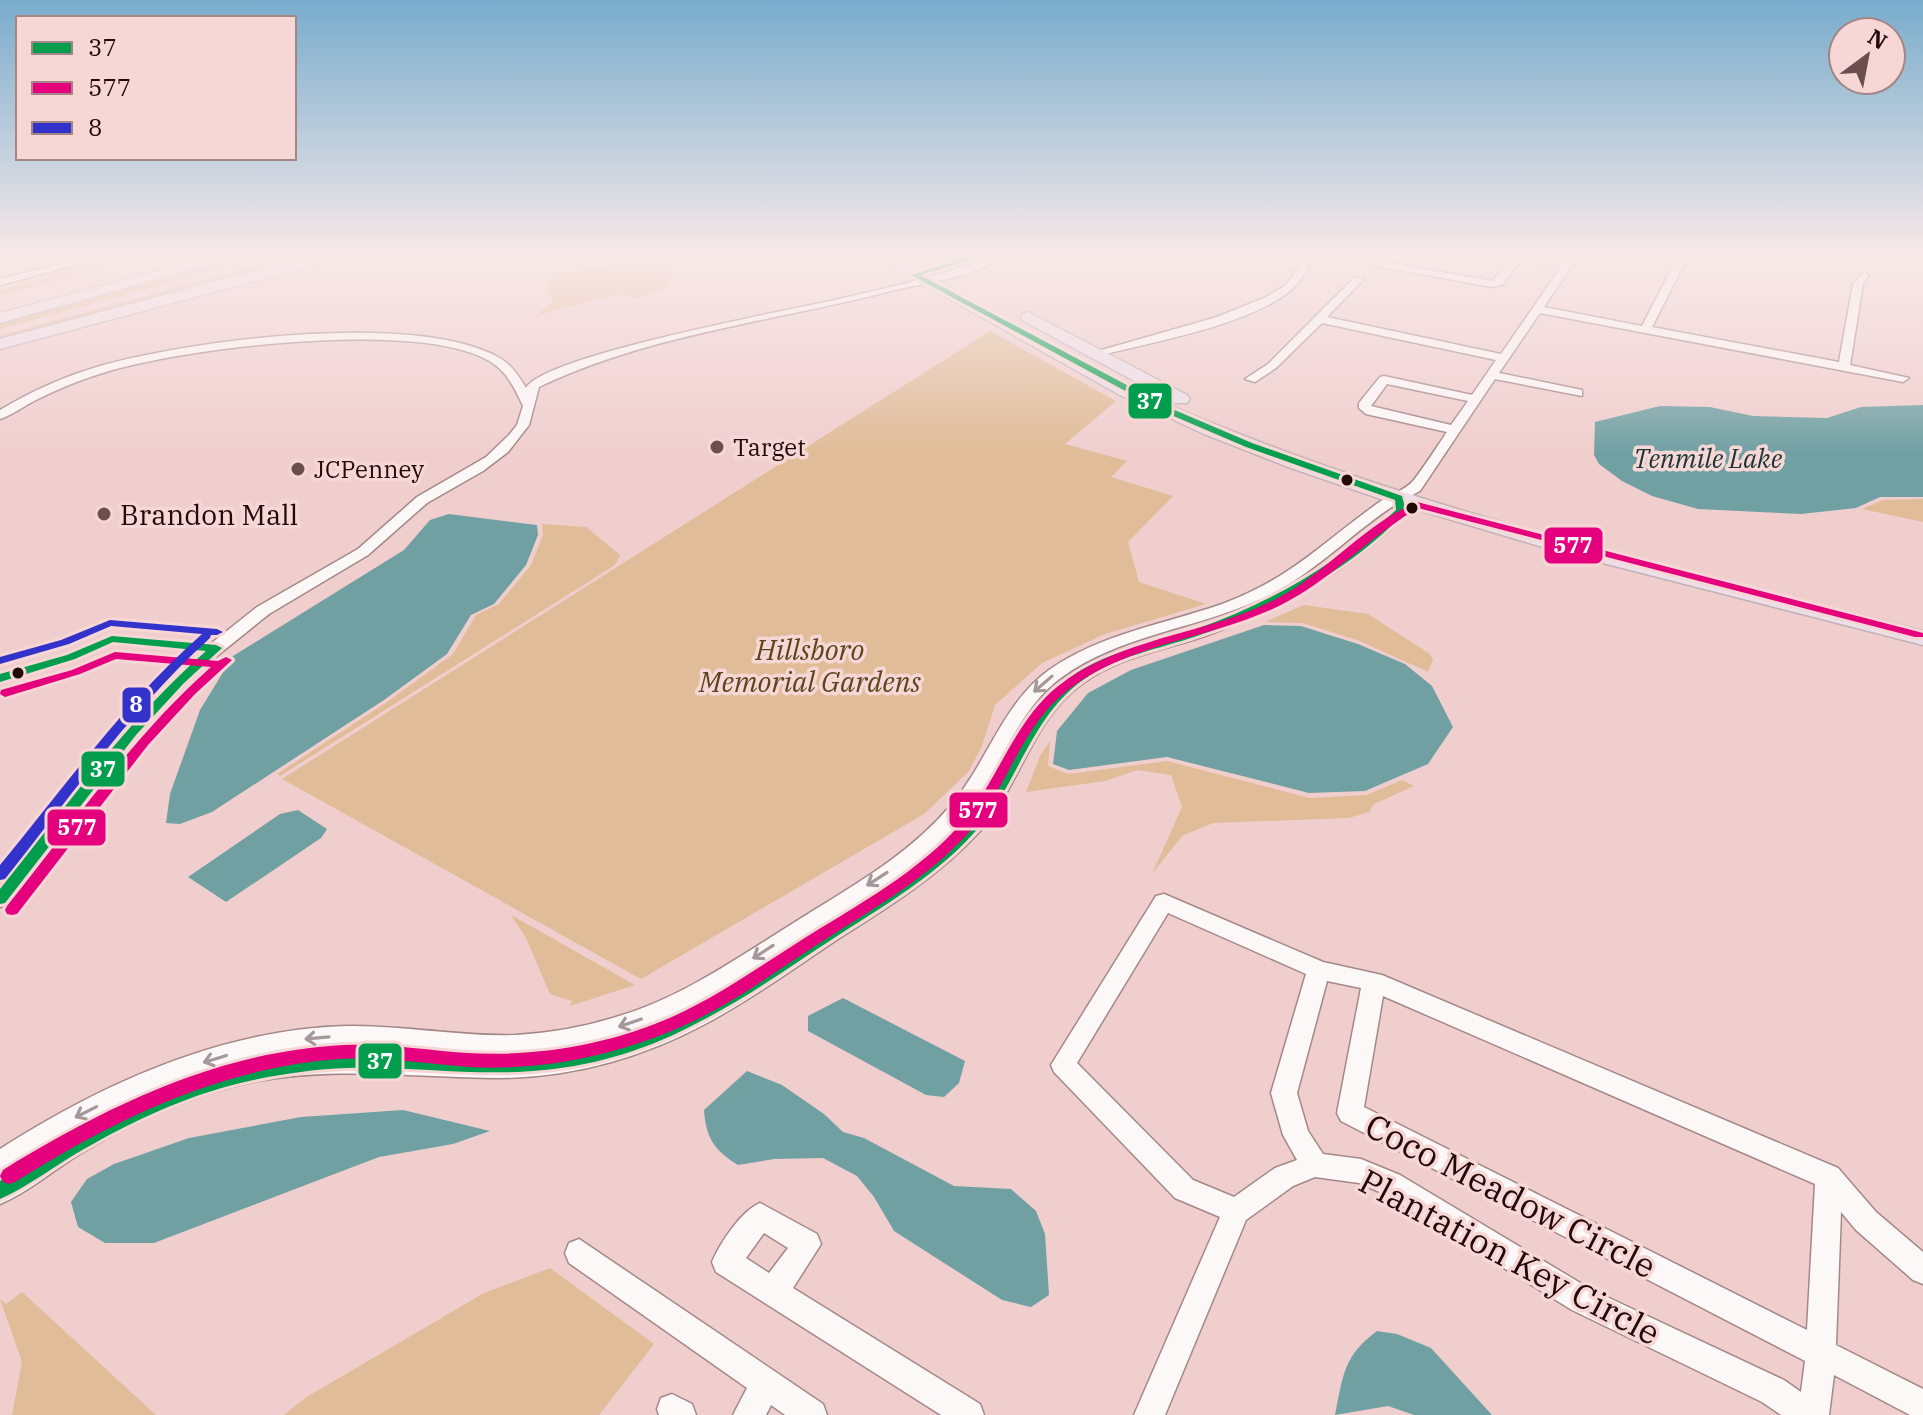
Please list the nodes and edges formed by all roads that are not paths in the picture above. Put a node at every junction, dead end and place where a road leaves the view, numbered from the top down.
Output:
1 (37, 322) edge
2 (80, 322) edge
3 (702, 322) edge
4 (733, 322) edge
5 (1000, 322) edge
6 (1033, 322) edge
7 (1037, 322) edge
8 (1204, 322) edge
9 (1317, 322) edge
10 (1334, 322) edge
11 (1528, 322) edge
12 (1608, 322) edge
13 (1650, 322) edge
14 (1852, 322) edge
15 (1041, 324) junction
16 (1646, 329) junction
17 (0, 332) edge
18 (0, 344) edge
19 (1093, 351) junction
20 (1503, 358) junction
21 (1069, 360) junction
22 (1844, 367) junction
23 (565, 370) junction
24 (526, 374) junction
25 (1491, 375) junction
26 (1903, 378) dead end
27 (1251, 379) dead end
28 (1578, 393) dead end
29 (1171, 394) junction
30 (1475, 399) junction
31 (529, 408) junction
32 (0, 415) edge
33 (1455, 430) junction
34 (1407, 493) junction
35 (1721, 577) junction
36 (1923, 623) edge
37 (1923, 638) edge
38 (0, 899) edge
39 (1319, 970) junction
40 (1374, 982) junction
41 (0, 1163) edge
42 (1315, 1165) junction
43 (1829, 1177) junction
44 (0, 1191) edge
45 (1236, 1211) junction
46 (579, 1253) dead end
47 (1923, 1270) edge
48 (773, 1292) dead end
49 (1821, 1354) junction
50 (767, 1384) junction
51 (1923, 1405) edge
52 (748, 1415) edge
53 (812, 1415) edge
54 (969, 1415) edge
55 (1149, 1415) edge
56 (1808, 1415) edge
57 (1814, 1415) edge

1 - 17 highway
2 - 18 highway
3 - 24 street
4 - 23 street
5 - 21 highway
6 - 15 highway
7 - 15 highway
8 - 19 street
9 - 27 street
10 - 20 street
11 - 20 street
12 - 16 street
13 - 16 street
14 - 22 street
15 - 19 highway
16 - 22 street
19 - 29 highway
20 - 25 street
21 - 29 highway
21 - 34 highway
22 - 26 street
23 - 24 street
23 - 31 street
24 - 31 street
24 - 32 street
25 - 28 street
25 - 30 street
29 - 34 highway
30 - 33 street
30 - 33 street
31 - 38 street
33 - 34 street
34 - 35 highway
34 - 35 highway
34 -> 41 street
34 - 44 street
35 - 36 highway
35 - 37 highway
39 - 40 street
39 - 42 street
39 - 45 street
40 - 43 street
40 - 49 street, Coco Meadow Circle
42 - 45 street
42 - 56 street, Plantation Key Circle
43 - 47 street
43 - 49 street
45 - 55 street
46 - 50 street
48 - 54 street
49 - 51 street, Coco Meadow Circle
49 - 57 street
50 - 52 street
50 - 53 street

